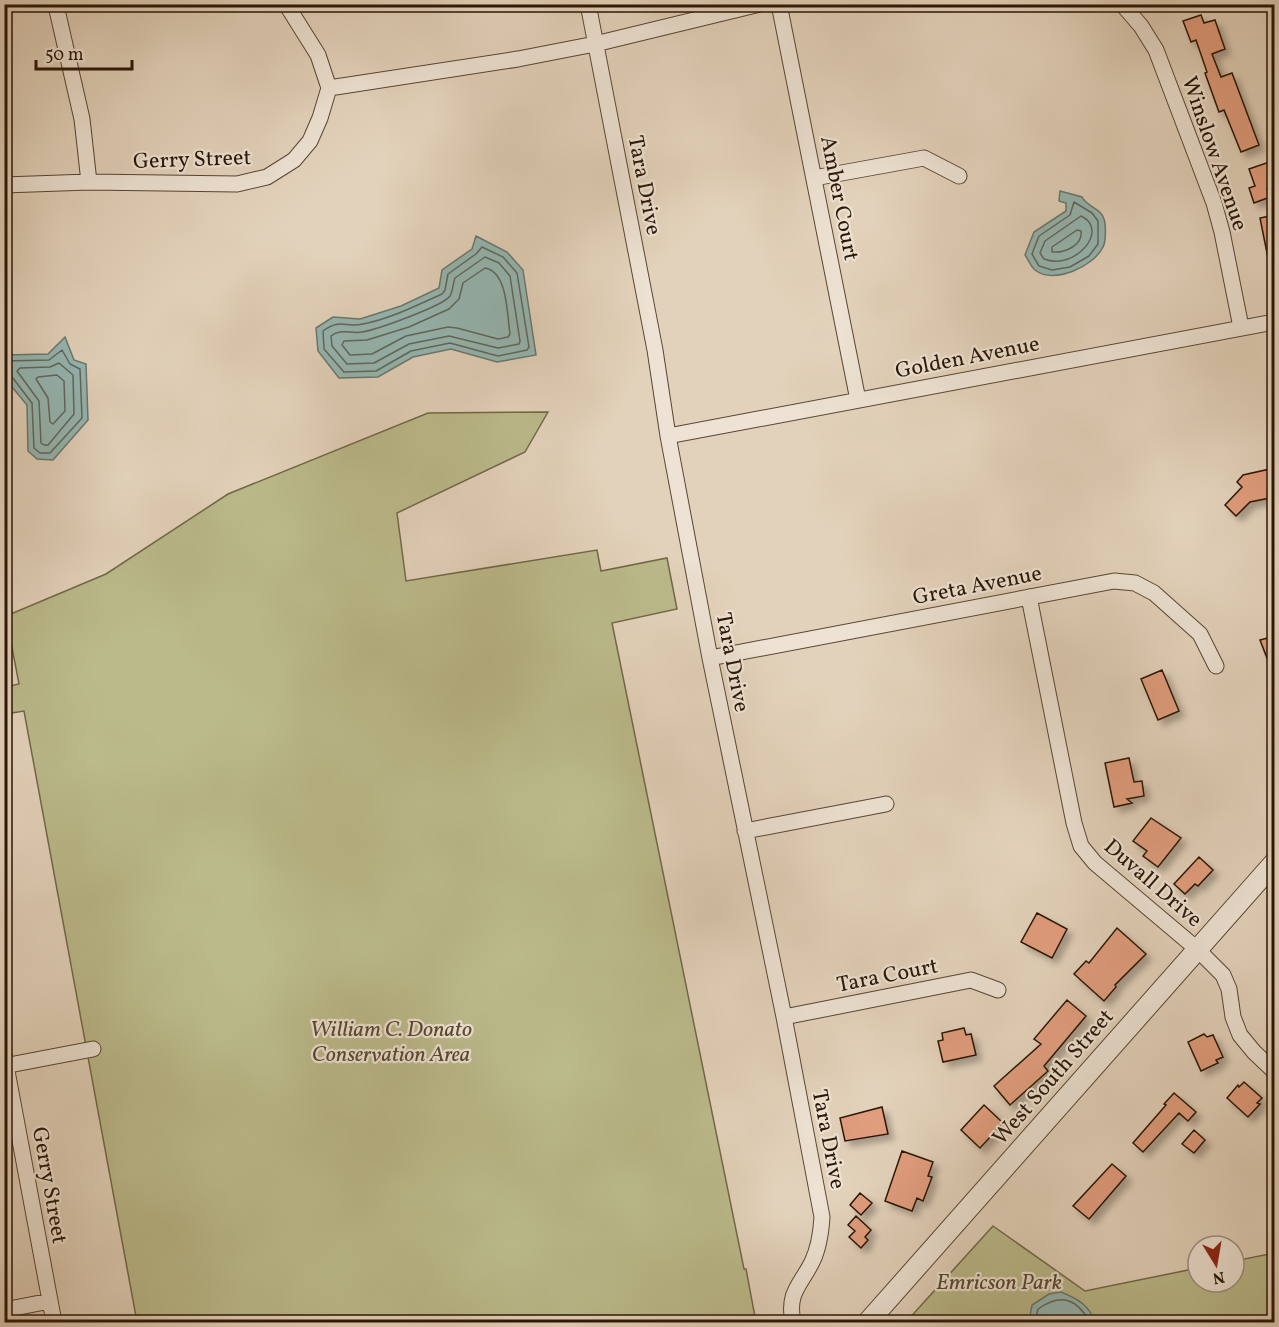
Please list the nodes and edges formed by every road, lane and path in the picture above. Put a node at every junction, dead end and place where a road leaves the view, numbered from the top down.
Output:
1 (286, 4) edge
2 (588, 4) edge
3 (760, 4) edge
4 (779, 4) edge
5 (1122, 4) edge
6 (57, 10) dead end
7 (595, 44) junction
8 (329, 88) junction
9 (959, 176) dead end
10 (814, 178) junction
11 (88, 182) junction
12 (4, 185) edge
13 (1275, 322) edge
14 (1241, 327) junction
15 (858, 400) junction
16 (668, 436) junction
17 (1029, 597) junction
18 (710, 658) junction
19 (1216, 666) dead end
20 (886, 804) dead end
21 (745, 831) junction
22 (1275, 863) edge
23 (1197, 949) junction
24 (998, 990) dead end
25 (784, 1017) junction
26 (93, 1049) dead end
27 (5, 1062) edge
28 (1275, 1071) edge
29 (50, 1301) junction
30 (4, 1310) edge
31 (54, 1323) edge
32 (794, 1323) edge
33 (868, 1323) edge

1 - 8 street
2 - 7 street, Tara Drive
3 - 7 street
4 - 10 street, Amber Court
5 - 14 street, Winslow Avenue
6 - 11 street
7 - 8 street
7 - 16 street, Tara Drive
8 - 11 street, Gerry Street
9 - 10 street
10 - 15 street, Amber Court
11 - 12 street, Gerry Street
13 - 14 street, Golden Avenue
14 - 15 street, Golden Avenue
15 - 16 street, Golden Avenue
16 - 18 street, Tara Drive
17 - 18 street, Greta Avenue
17 - 19 street, Greta Avenue
17 - 23 street, Duvall Drive
18 - 21 street, Tara Drive
20 - 21 street
21 - 25 street, Tara Drive
22 - 23 street, West South Street
23 - 28 street, Duvall Drive
23 - 33 street, West South Street
24 - 25 street, Tara Court
25 - 32 street, Tara Drive
26 - 27 street
27 - 29 street, Gerry Street
29 - 30 street
29 - 31 street, Gerry Street

